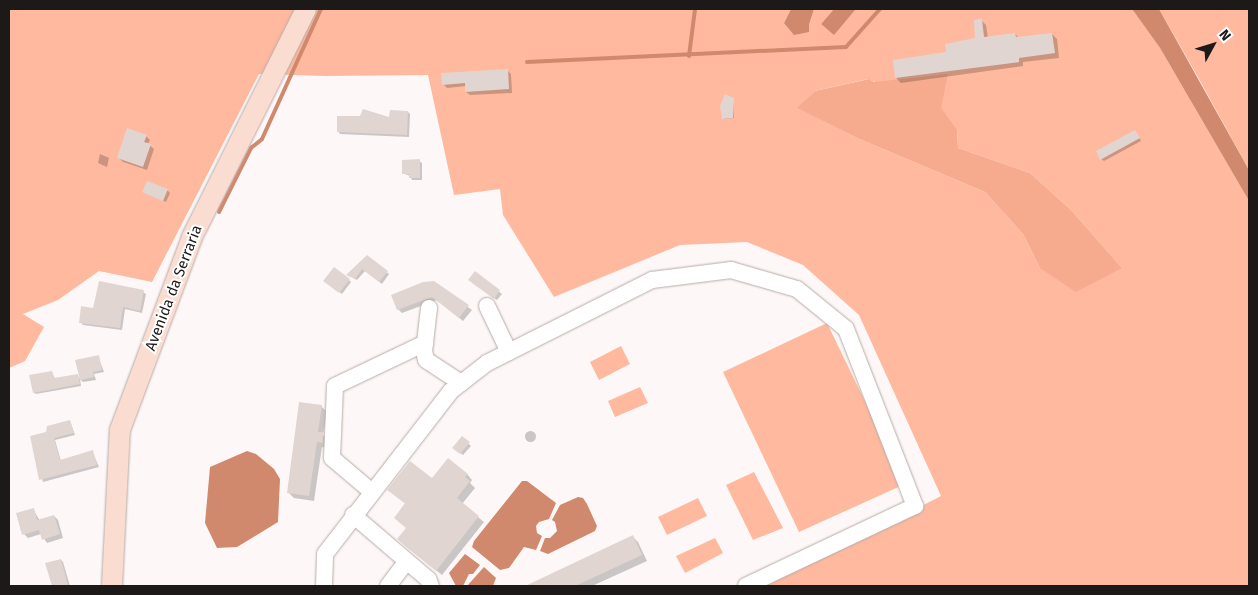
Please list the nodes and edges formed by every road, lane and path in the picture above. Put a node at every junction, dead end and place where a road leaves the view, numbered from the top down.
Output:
1 (306, 9) edge
2 (486, 306) dead end
3 (429, 308) dead end
4 (425, 343) junction
5 (509, 352) junction
6 (461, 383) junction
7 (372, 492) junction
8 (353, 515) junction
9 (407, 561) junction
10 (112, 586) edge
11 (324, 586) edge
12 (388, 586) edge
13 (431, 586) edge
14 (746, 586) edge

1 - 10 main road, Avenida da Serraria
2 - 5 street
3 - 4 street
4 - 6 street
4 - 7 street
5 - 6 street
5 - 14 street
6 - 7 street
7 - 8 street
8 - 9 street
8 - 11 street
9 - 12 street
9 - 13 street

